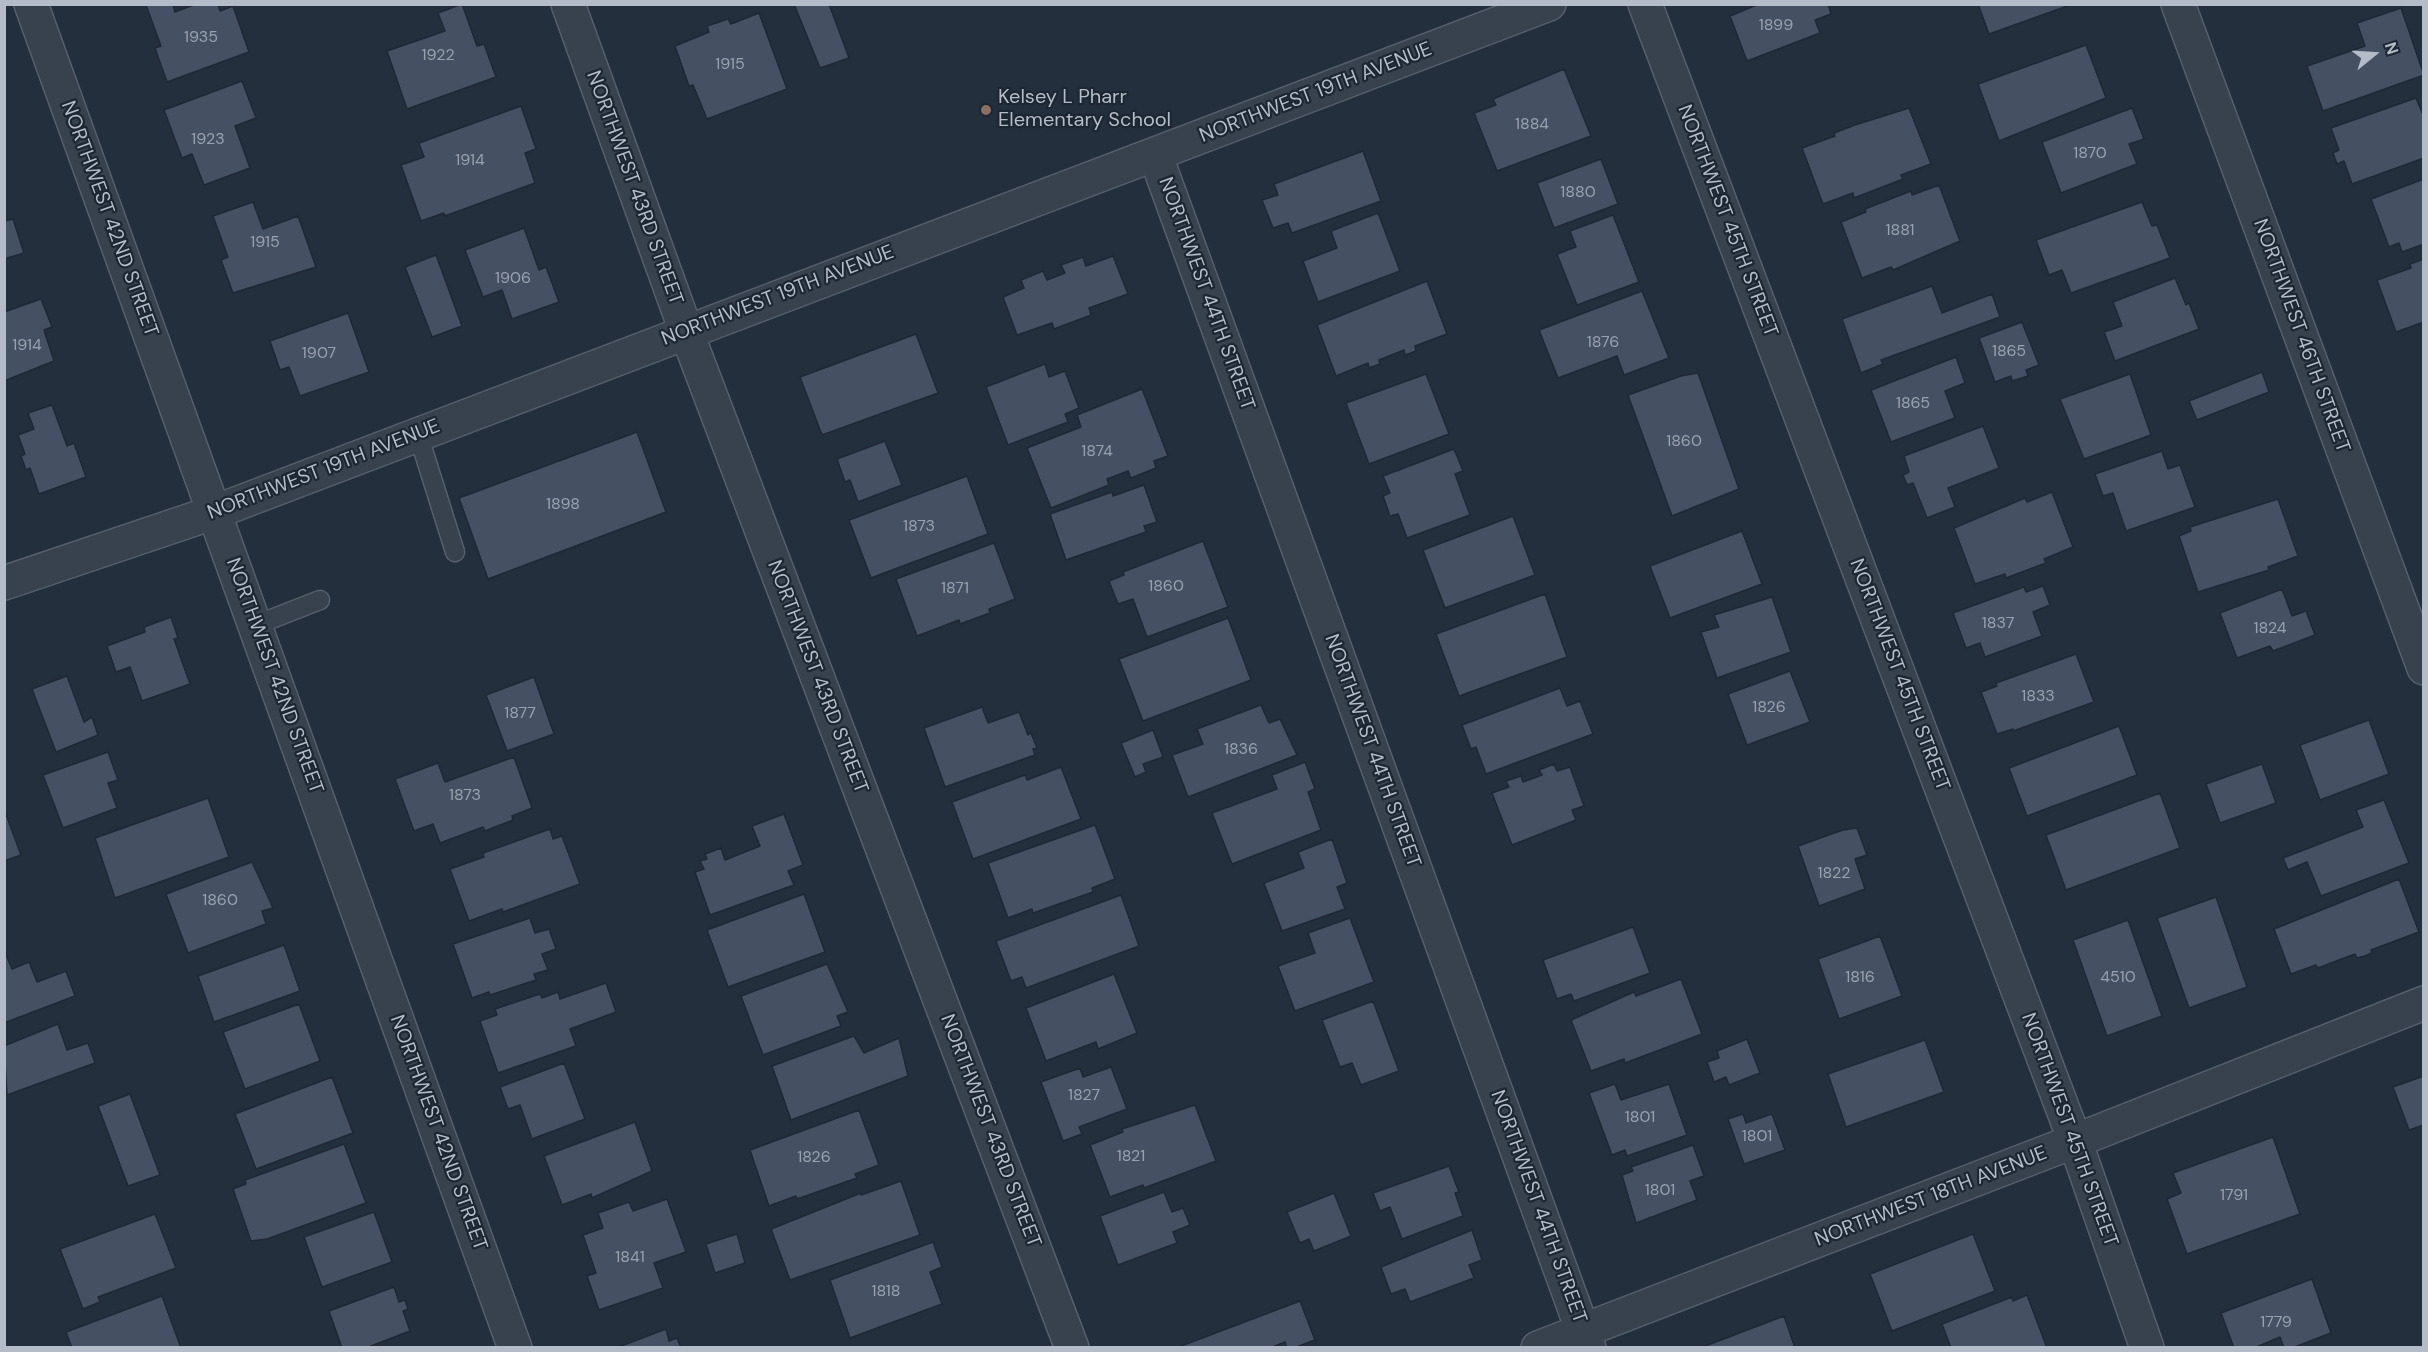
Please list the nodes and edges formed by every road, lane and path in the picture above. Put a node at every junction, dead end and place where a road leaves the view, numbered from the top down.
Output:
1 (31, 4) edge
2 (568, 4) edge
3 (1549, 4) edge
4 (1645, 4) edge
5 (2178, 4) edge
6 (1155, 154) junction
7 (686, 331) junction
8 (418, 434) junction
9 (215, 512) junction
10 (455, 552) dead end
11 (4, 584) edge
12 (321, 600) dead end
13 (256, 625) junction
14 (2424, 668) edge
15 (2424, 1003) edge
16 (2075, 1142) junction
17 (1586, 1339) edge
18 (515, 1347) edge
19 (1072, 1347) edge
20 (1538, 1347) edge
21 (2147, 1347) edge

1 - 9 street, NORTHWEST 42ND STREET
2 - 7 street, NORTHWEST 43RD STREET
3 - 6 street, NORTHWEST 19TH AVENUE
4 - 16 street, NORTHWEST 45TH STREET
5 - 14 street, NORTHWEST 46TH STREET
6 - 7 street, NORTHWEST 19TH AVENUE
6 - 17 street, NORTHWEST 44TH STREET
7 - 8 street, NORTHWEST 19TH AVENUE
7 - 19 street, NORTHWEST 43RD STREET
8 - 9 street, NORTHWEST 19TH AVENUE
8 - 10 lane
9 - 11 street, NORTHWEST 19TH AVENUE
9 - 13 street, NORTHWEST 42ND STREET
12 - 13 lane
13 - 18 street, NORTHWEST 42ND STREET
15 - 16 street, NORTHWEST 18TH AVENUE
16 - 17 street, NORTHWEST 18TH AVENUE
16 - 21 street, NORTHWEST 45TH STREET
17 - 20 street, NORTHWEST 18TH AVENUE

